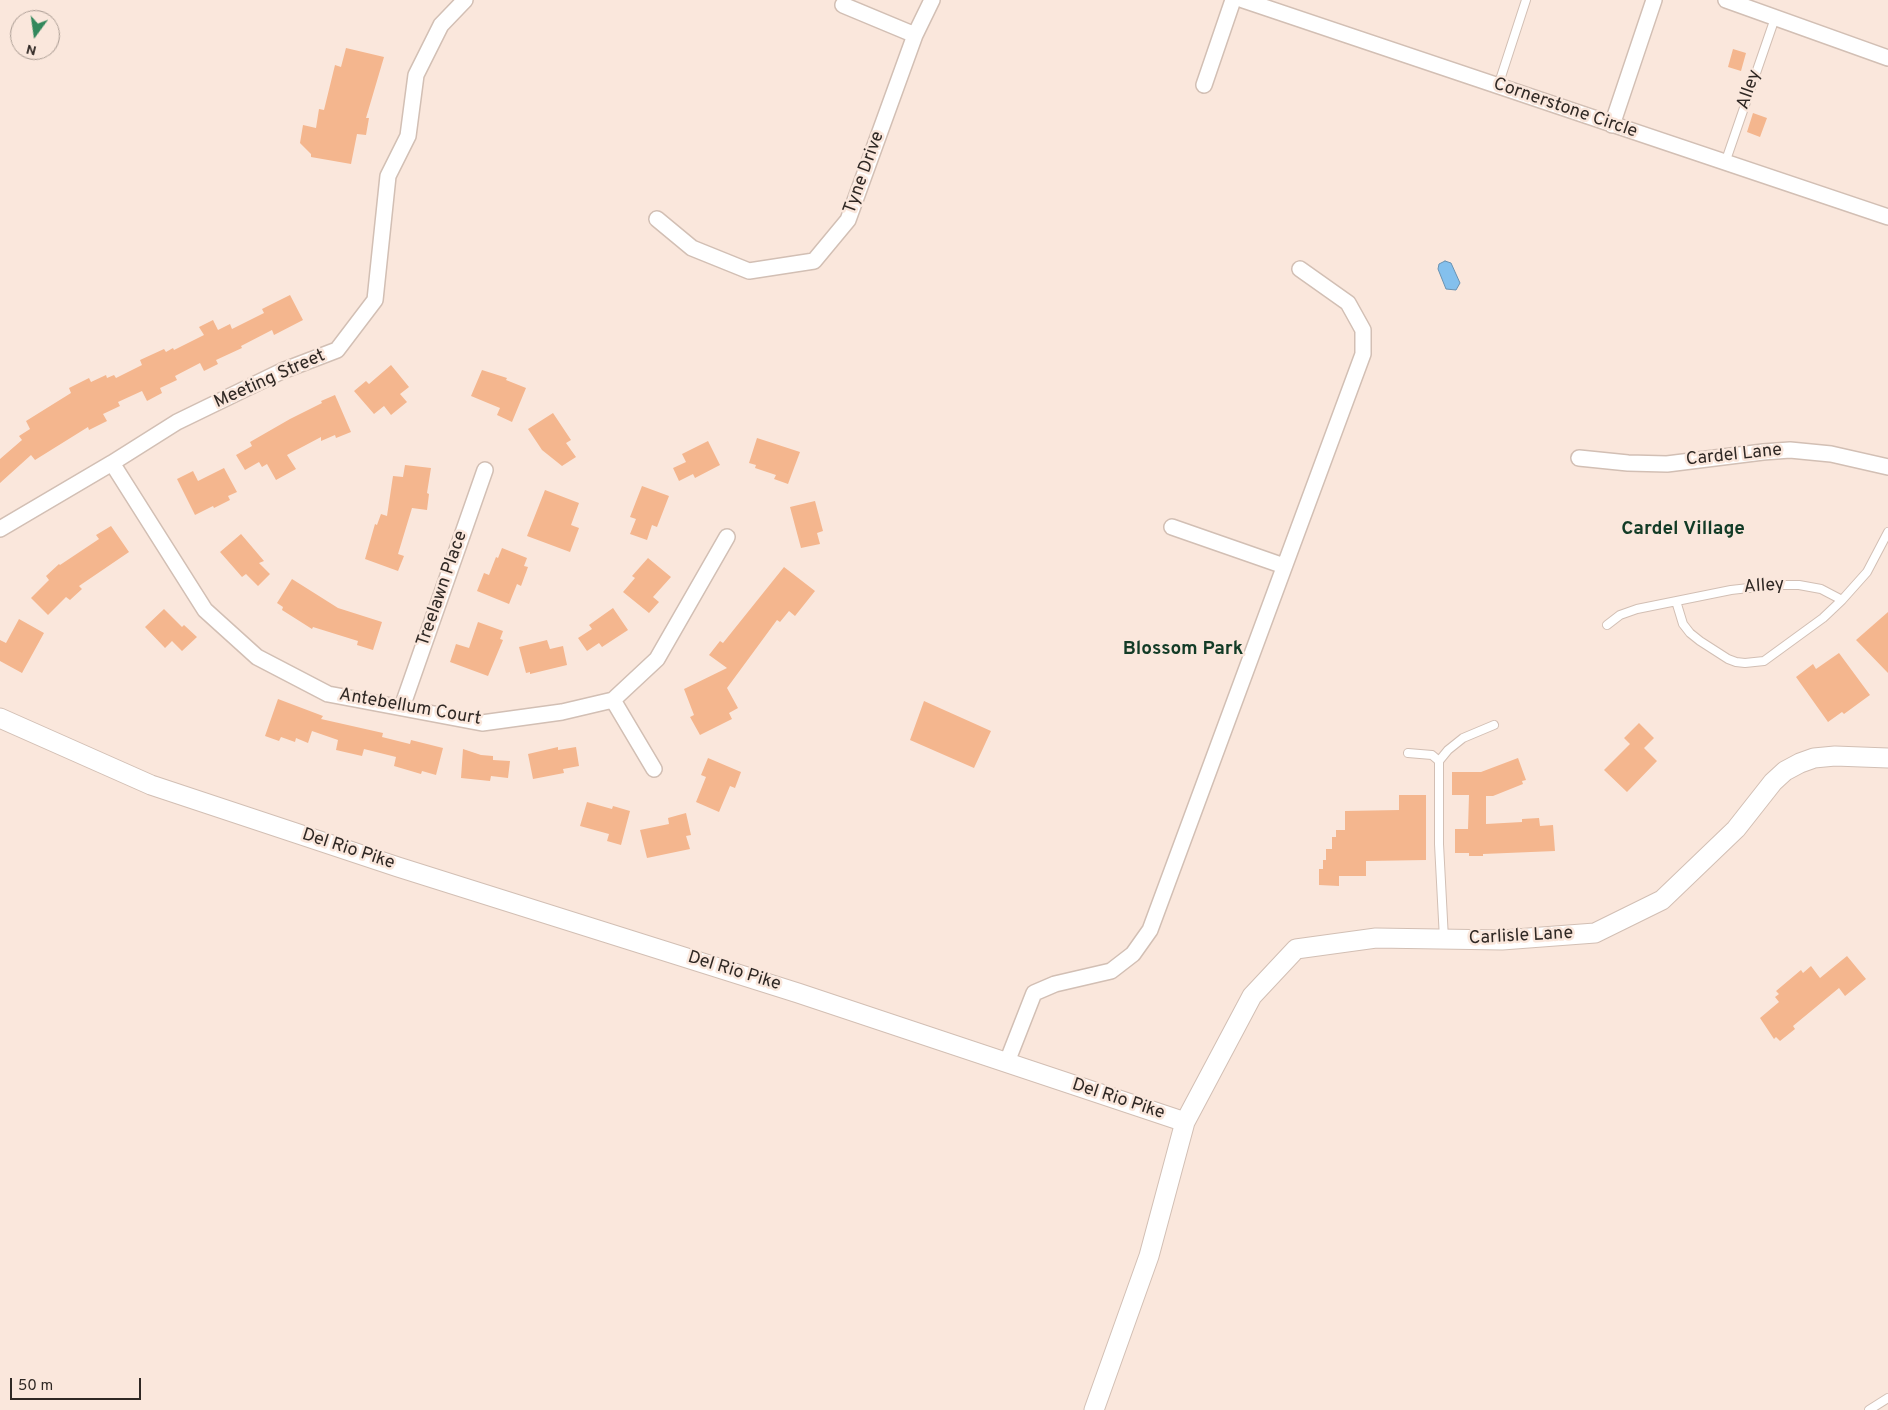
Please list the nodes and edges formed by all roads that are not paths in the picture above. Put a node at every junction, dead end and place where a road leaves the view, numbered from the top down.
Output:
1 (465, 0) edge
2 (932, 0) edge
3 (1233, 0) edge
4 (1243, 0) edge
5 (1526, 0) edge
6 (1654, 0) edge
7 (1726, 0) edge
8 (843, 5) dead end
9 (1775, 18) junction
10 (914, 35) junction
11 (1888, 58) edge
12 (1204, 85) dead end
13 (1498, 86) junction
14 (1612, 125) junction
15 (1725, 163) junction
16 (1888, 217) edge
17 (657, 219) dead end
18 (1300, 269) dead end
19 (1578, 458) dead end
20 (112, 463) junction
21 (1888, 467) edge
22 (484, 470) dead end
23 (1172, 527) dead end
24 (0, 529) edge
25 (1888, 532) edge
26 (727, 537) dead end
27 (1284, 566) junction
28 (1842, 600) junction
29 (1676, 601) junction
30 (1607, 625) dead end
31 (613, 700) junction
32 (402, 707) junction
33 (0, 718) edge
34 (1494, 724) dead end
35 (1408, 753) dead end
36 (1888, 758) edge
37 (1439, 761) junction
38 (654, 769) dead end
39 (1444, 939) junction
40 (1007, 1062) junction
41 (1185, 1122) junction
42 (1888, 1398) edge
43 (1094, 1410) edge
44 (1869, 1410) edge

1 - 20 street, Meeting Street
2 - 10 street, Tyne Drive
3 - 12 street
4 - 13 street, Cornerstone Circle
5 - 13 lane
6 - 14 street
7 - 9 street
8 - 10 street
9 - 11 street
9 - 15 lane, Alley
10 - 17 street, Tyne Drive
13 - 14 street, Cornerstone Circle
14 - 15 street, Cornerstone Circle
15 - 16 street, Cornerstone Circle
18 - 27 street
19 - 21 street, Cardel Lane
20 - 24 street, Meeting Street
20 - 32 street, Antebellum Court
22 - 32 street, Treelawn Place
23 - 27 street
25 - 28 lane
26 - 31 street, Antebellum Court
27 - 40 street
28 - 29 lane, Alley
28 - 29 lane
29 - 30 lane, Alley
31 - 32 street, Antebellum Court
31 - 38 street
33 - 40 street, Del Rio Pike
34 - 37 lane
35 - 37 lane
36 - 39 street, Carlisle Lane
37 - 39 lane
39 - 41 street, Carlisle Lane
40 - 41 street, Del Rio Pike
41 - 43 street, Del Rio Pike
42 - 44 lane

